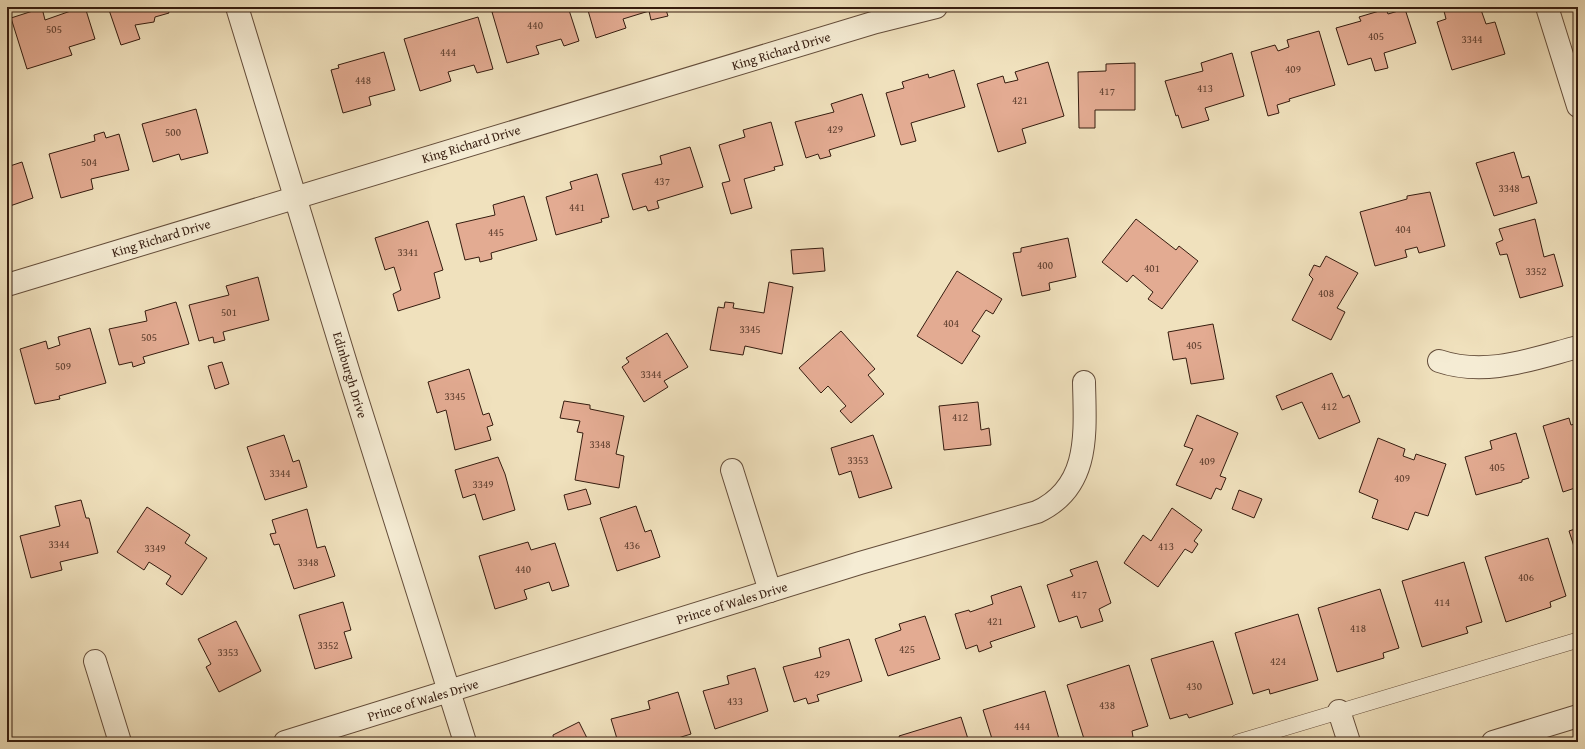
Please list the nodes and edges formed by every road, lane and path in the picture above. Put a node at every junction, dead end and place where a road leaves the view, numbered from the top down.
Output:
1 (238, 7) edge
2 (936, 7) edge
3 (1547, 7) edge
4 (1578, 106) edge
5 (295, 197) junction
6 (7, 285) edge
7 (1578, 347) edge
8 (1438, 361) dead end
9 (1084, 382) dead end
10 (732, 470) dead end
11 (770, 591) junction
12 (1578, 640) edge
13 (95, 661) dead end
14 (449, 692) junction
15 (1339, 711) junction
16 (1578, 716) edge
17 (120, 742) edge
18 (286, 742) edge
19 (465, 742) edge
20 (1238, 742) edge
21 (1349, 742) edge
22 (1493, 742) edge

1 - 5 street, Edinburgh Drive
2 - 5 street, King Richard Drive
3 - 4 street
5 - 6 street, King Richard Drive
5 - 14 street, Edinburgh Drive
7 - 8 street
9 - 11 street, Prince of Wales Drive
10 - 11 street
11 - 14 street, Prince of Wales Drive
12 - 15 lane
13 - 17 street
14 - 18 street, Prince of Wales Drive
14 - 19 street, Edinburgh Drive
15 - 20 lane
15 - 21 street
16 - 22 street

